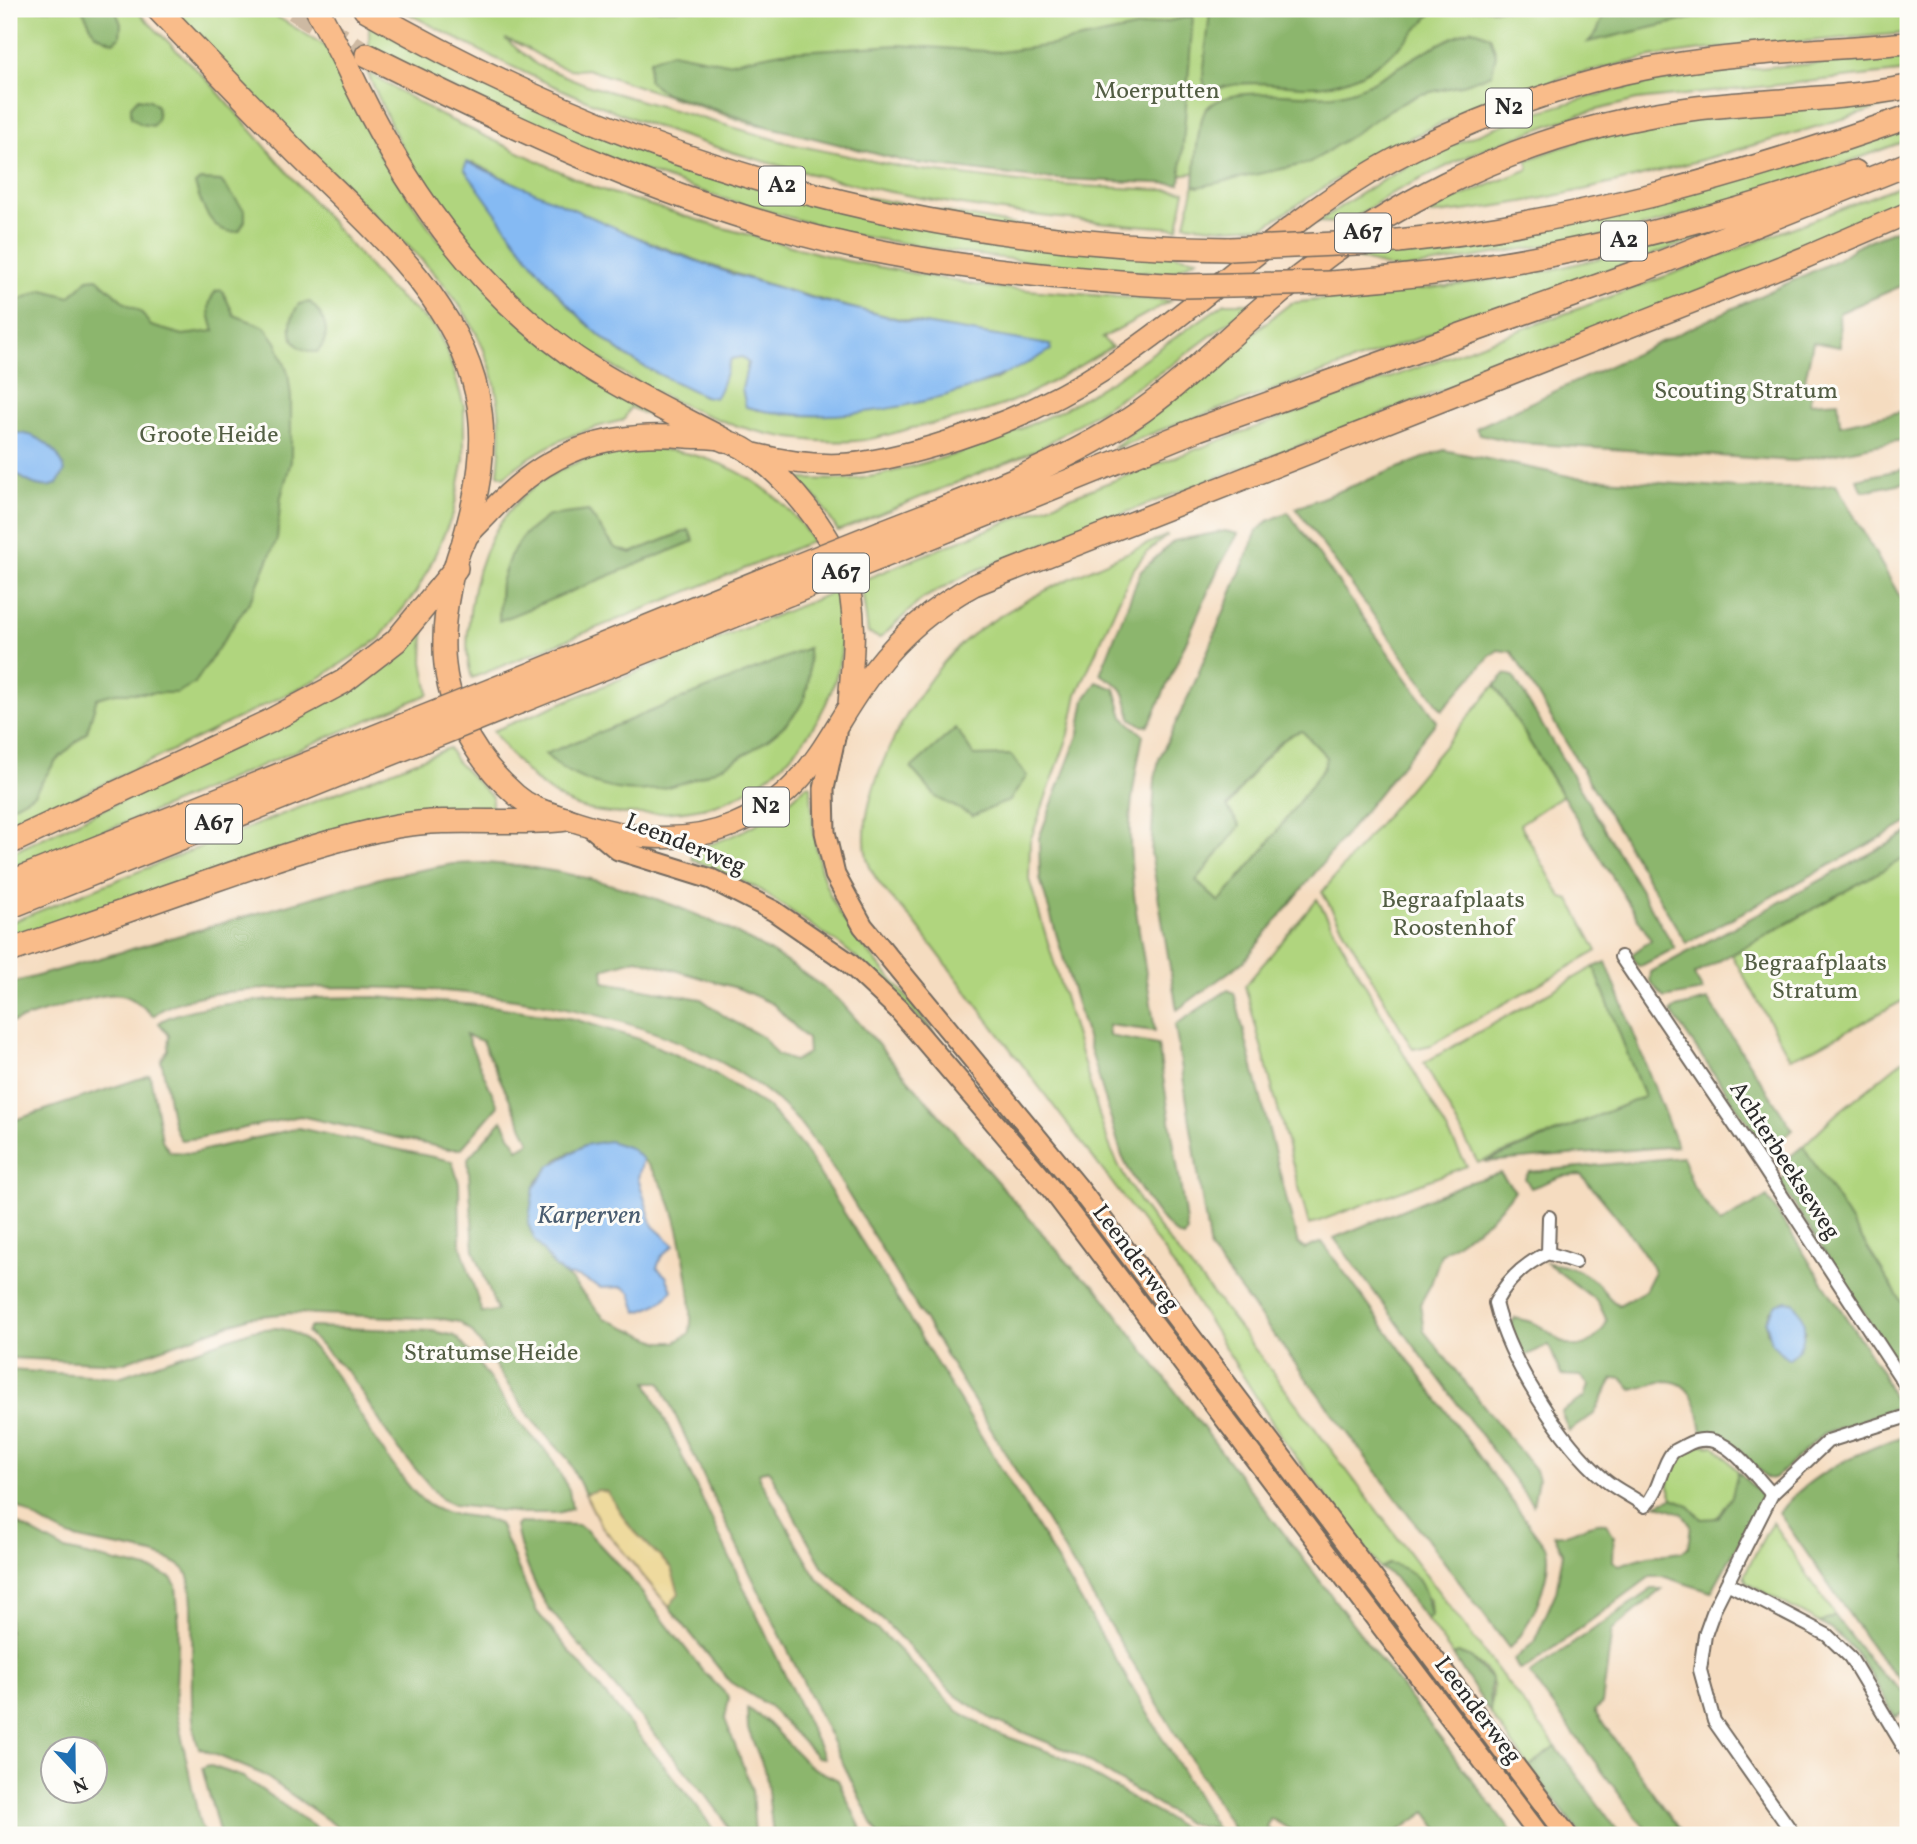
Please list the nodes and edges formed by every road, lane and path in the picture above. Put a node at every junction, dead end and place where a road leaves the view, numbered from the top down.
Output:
1 (158, 9) edge
2 (317, 9) edge
3 (365, 9) edge
4 (1908, 43) edge
5 (367, 55) tunnel mouth
6 (1908, 87) edge
7 (1908, 117) edge
8 (1908, 155) edge
9 (1908, 164) edge
10 (1908, 213) edge
11 (724, 440) junction
12 (751, 453) junction
13 (464, 541) junction
14 (886, 543) junction
15 (456, 568) junction
16 (849, 705) junction
17 (839, 724) junction
18 (416, 732) junction
19 (566, 819) junction
20 (592, 828) junction
21 (9, 843) edge
22 (9, 884) edge
23 (9, 906) edge
24 (9, 951) edge
25 (1622, 957) dead end
26 (1549, 1217) dead end
27 (1548, 1253) junction
28 (1575, 1262) dead end
29 (1908, 1390) edge
30 (1908, 1416) edge
31 (1772, 1494) junction
32 (1727, 1583) junction
33 (1908, 1754) edge
34 (1539, 1835) edge
35 (1567, 1835) edge
36 (1794, 1835) edge

1 - 13 highway
2 - 11 highway, bridge
3 - 7 highway, A2, bridge
4 - 12 highway, N2
5 - 8 highway, A2, bridge
6 - 14 highway, A67
9 - 14 highway, A67
10 - 16 highway, N2
11 - 12 highway, N2
11 - 13 highway, N2
12 - 16 highway, N2
13 - 15 highway, N2
14 - 18 highway, A67, bridge
15 - 19 highway, N2
15 - 21 highway
16 - 17 highway, N2
17 - 20 highway, N2
17 - 35 main road, Leenderweg
18 - 22 highway, A67
18 - 23 highway, A67
19 - 20 highway, N2
19 - 24 highway, A67
20 - 34 main road, Leenderweg
25 - 29 street, Achterbeekseweg
26 - 27 street
27 - 28 street
27 - 31 street
30 - 31 street
31 - 32 street
32 - 33 street
32 - 36 street

